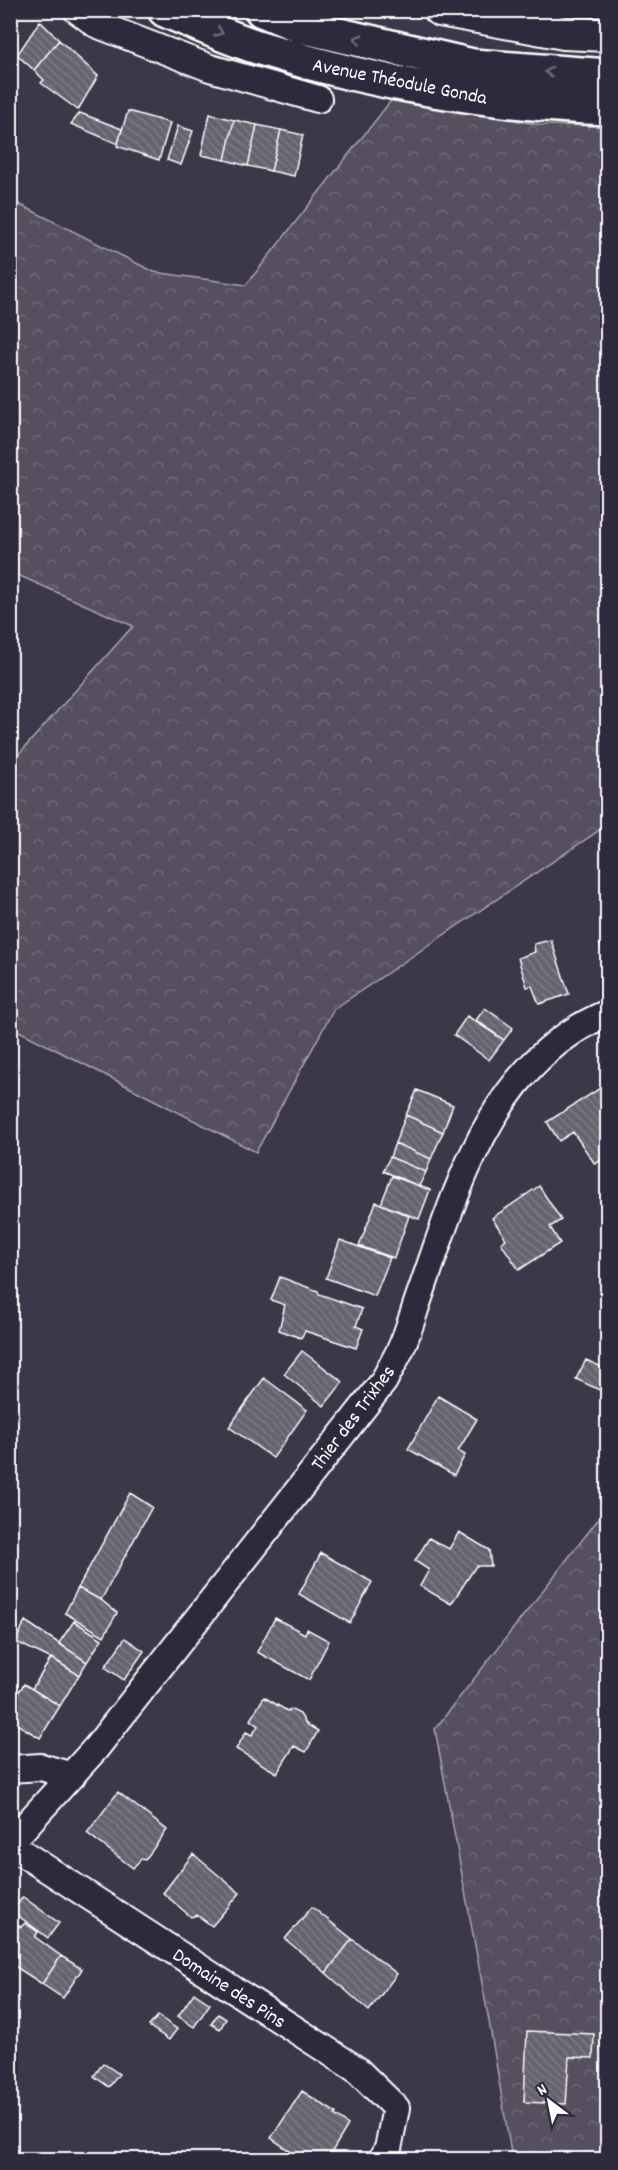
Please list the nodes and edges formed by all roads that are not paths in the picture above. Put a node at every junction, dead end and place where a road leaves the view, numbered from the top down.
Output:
1 (77, 10) edge
2 (165, 10) edge
3 (262, 10) edge
4 (440, 10) edge
5 (608, 35) edge
6 (608, 76) edge
7 (318, 99) dead end
8 (608, 108) edge
9 (608, 1012) edge
10 (10, 1769) edge
11 (72, 1776) junction
12 (10, 1844) edge
13 (381, 2160) edge

1 - 7 street, Avenue Théodule Gonda
2 -> 8 main road, Avenue Théodule Gonda
6 -> 3 main road, Avenue Théodule Gonda
4 - 5 street
9 - 11 street, Thier des Trixhes
10 - 11 street
11 - 12 street, Thier des Trixhes
12 - 13 street, Domaine des Pins

